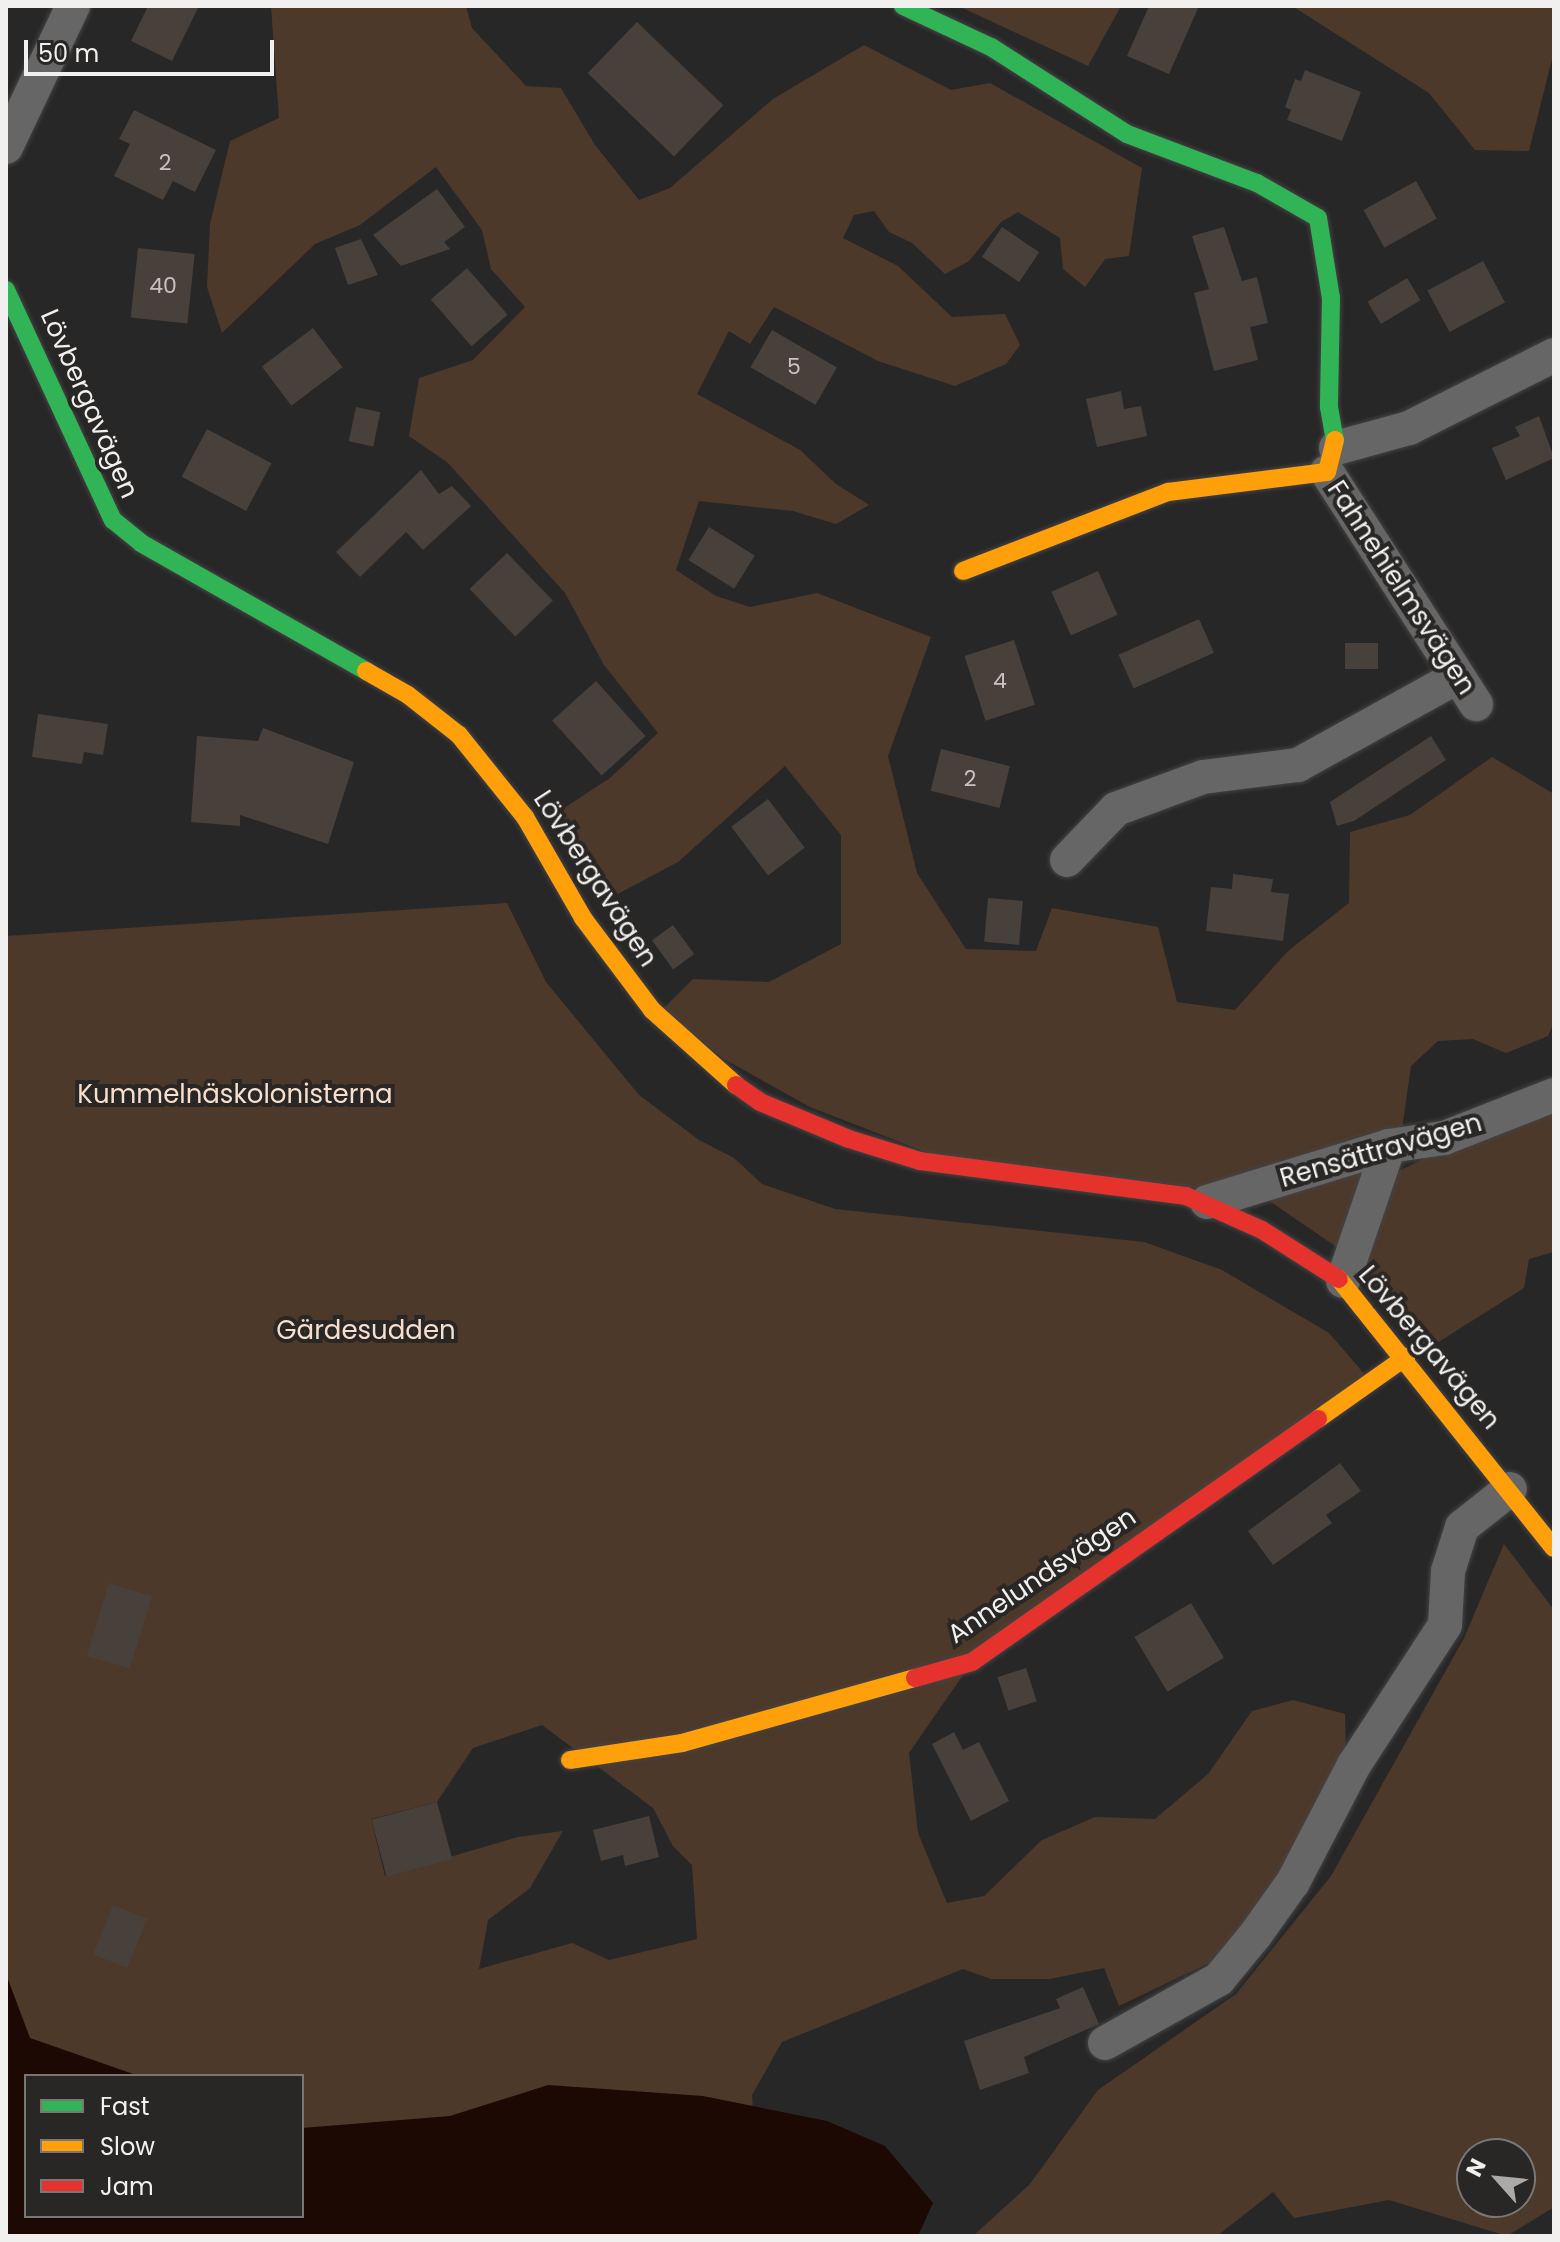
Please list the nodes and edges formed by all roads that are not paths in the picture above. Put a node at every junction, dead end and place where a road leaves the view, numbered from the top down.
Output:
1 (73, 6) edge
2 (903, 6) edge
3 (6, 147) edge
4 (6, 290) edge
5 (1554, 355) edge
6 (1331, 460) junction
7 (963, 571) dead end
8 (1067, 860) dead end
9 (1554, 1095) edge
10 (1389, 1146) junction
11 (1207, 1202) junction
12 (1343, 1281) junction
13 (1406, 1357) junction
14 (1510, 1489) junction
15 (1554, 1548) edge
16 (570, 1760) dead end
17 (1105, 2043) dead end

1 - 3 street
2 - 6 street, Fahnehielmsvägen
4 - 11 street, Lövbergavägen
5 - 6 street
6 - 7 street
6 - 8 street, Fahnehielmsvägen
9 - 10 street, Rensättravägen
10 - 11 street, Rensättravägen
10 - 12 street
11 - 12 street, Lövbergavägen
12 - 13 street, Lövbergavägen
13 - 14 street, Lövbergavägen
13 - 16 street, Annelundsvägen
14 - 15 street, Lövbergavägen
14 - 17 street

